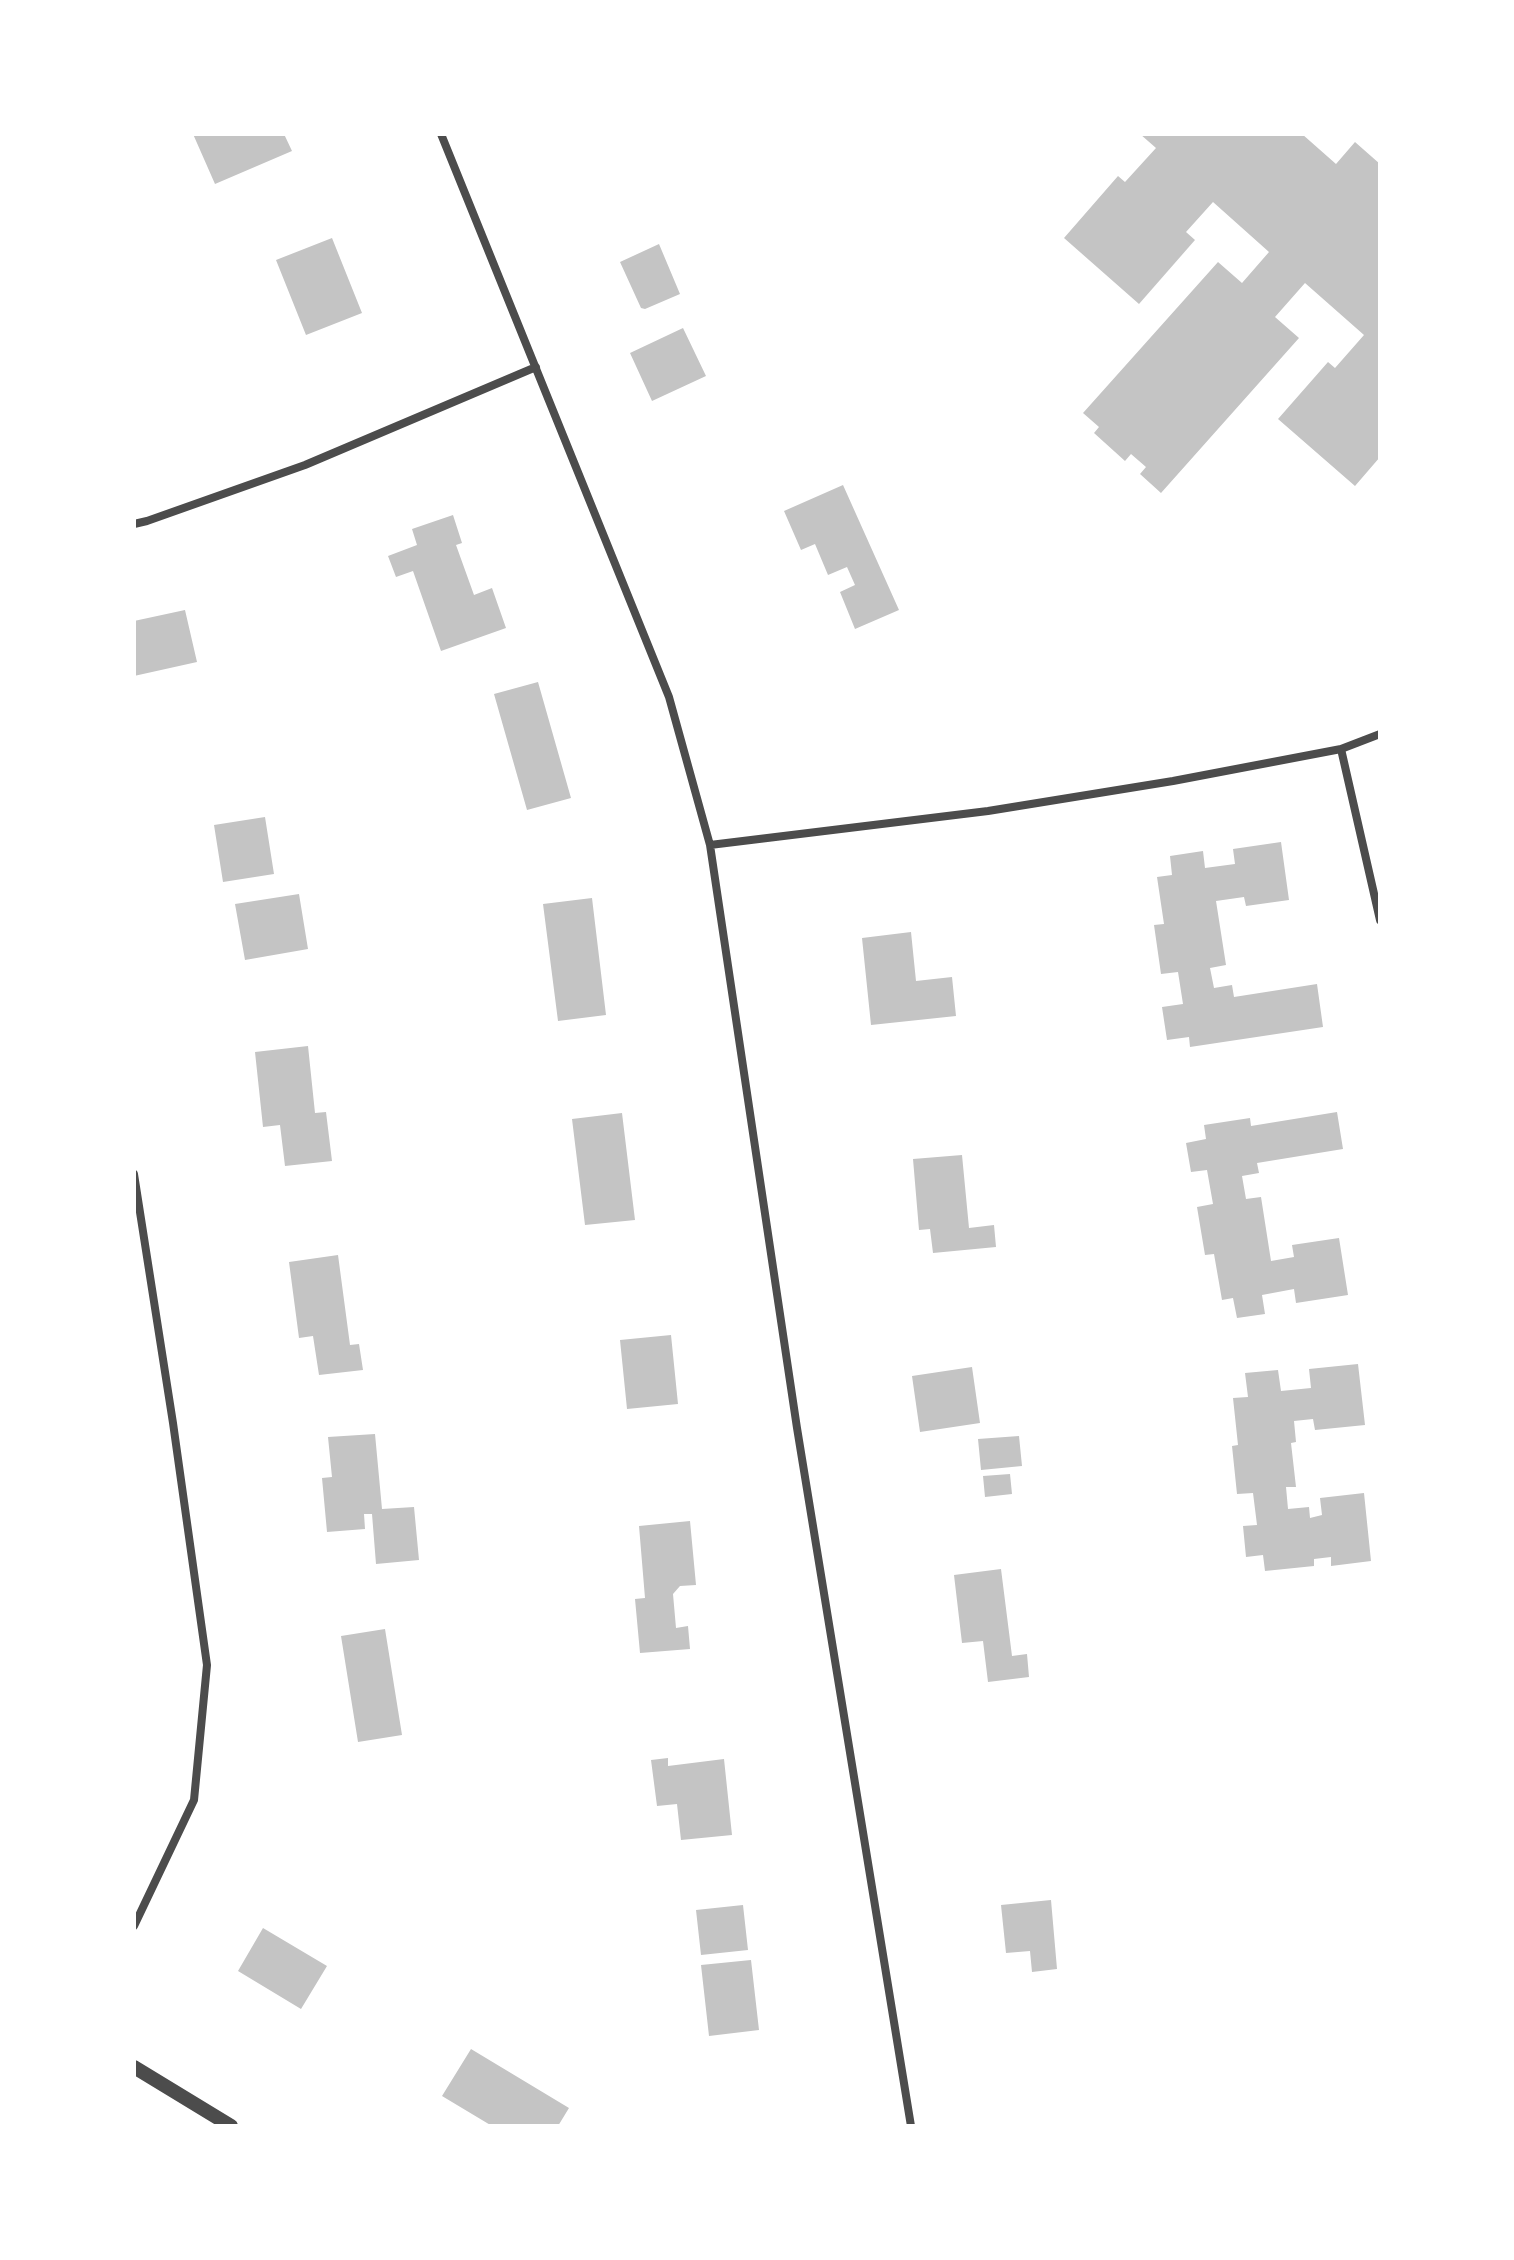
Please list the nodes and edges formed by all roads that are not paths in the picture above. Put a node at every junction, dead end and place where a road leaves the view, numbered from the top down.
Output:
1 (441, 134) edge
2 (536, 367) junction
3 (134, 524) edge
4 (1380, 734) edge
5 (1341, 749) junction
6 (710, 845) junction
7 (1380, 920) edge
8 (134, 1174) edge
9 (134, 1926) edge
10 (134, 2067) edge
11 (231, 2126) edge
12 (911, 2126) edge

1 - 2 street
2 - 3 street
2 - 6 street
4 - 5 street
5 - 6 street
5 - 7 street
6 - 12 street
8 - 9 street
10 - 11 street

